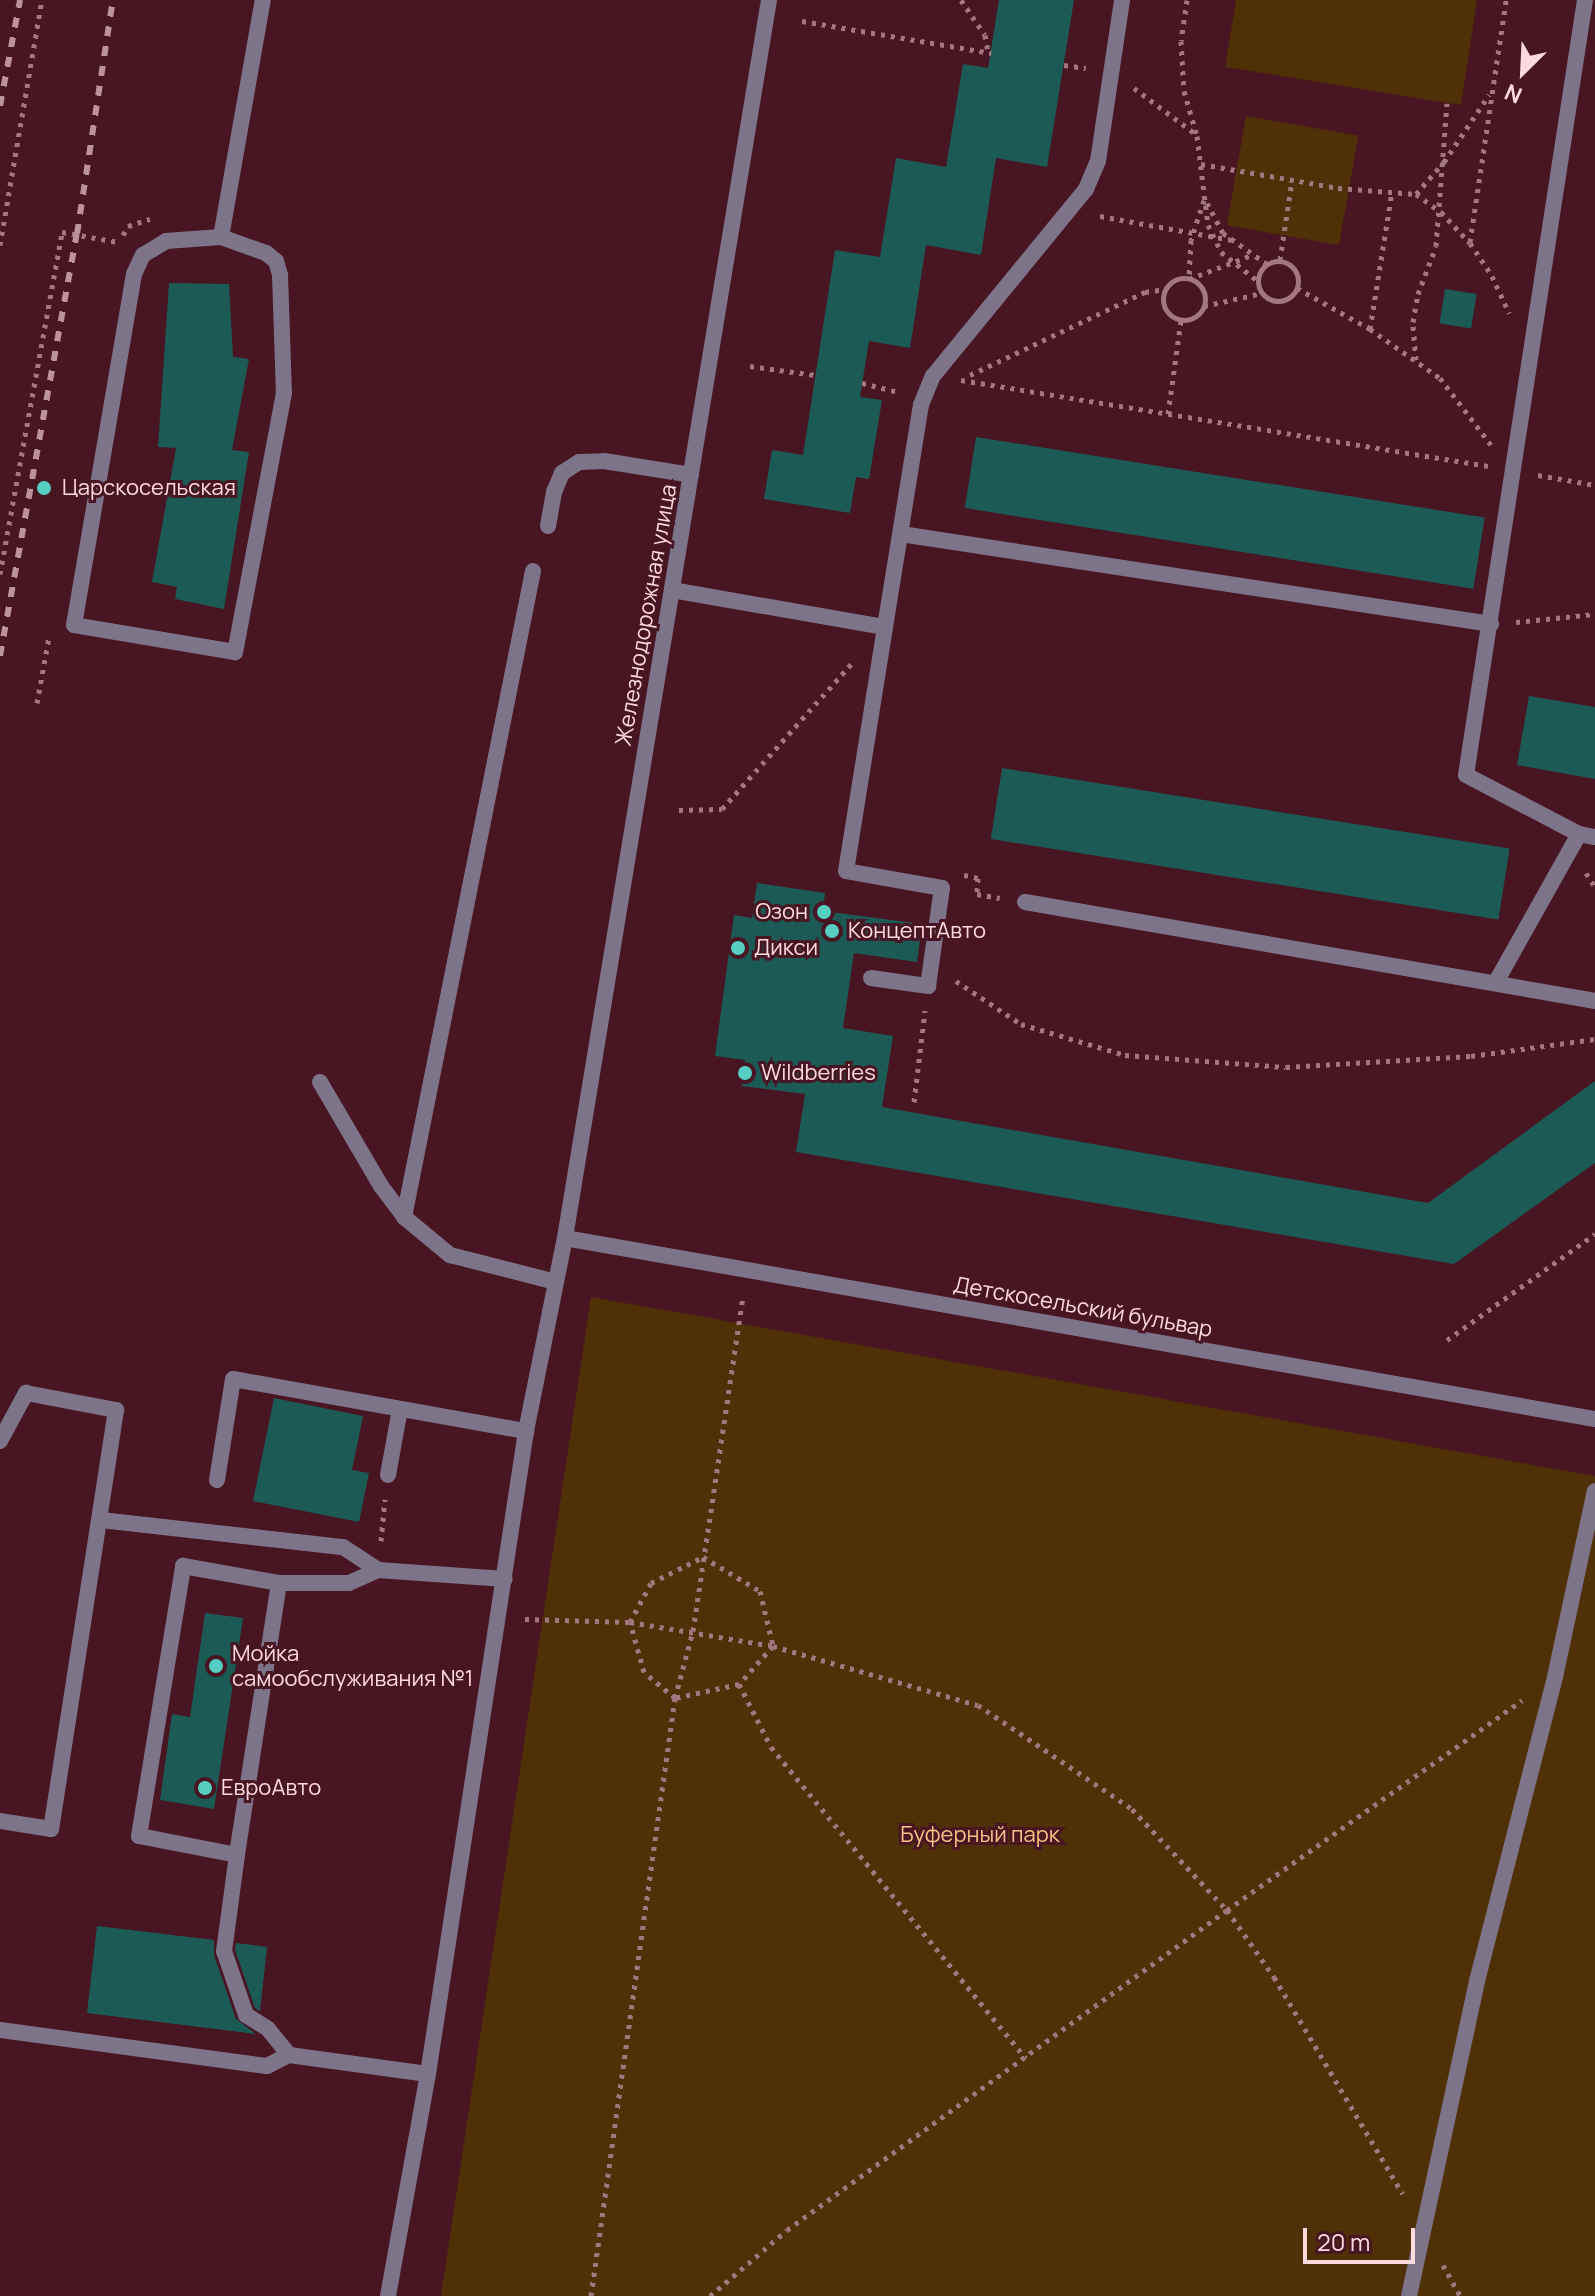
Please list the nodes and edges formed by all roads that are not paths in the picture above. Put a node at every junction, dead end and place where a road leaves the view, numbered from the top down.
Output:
1 (263, 0) edge
2 (769, 0) edge
3 (1122, 0) edge
4 (1585, 0) edge
5 (221, 237) junction
6 (691, 475) junction
7 (548, 526) dead end
8 (901, 534) junction
9 (533, 571) dead end
10 (672, 590) junction
11 (1491, 624) junction
12 (885, 627) junction
13 (1587, 835) edge
14 (1025, 902) dead end
15 (871, 978) dead end
16 (1496, 982) junction
17 (1595, 1001) edge
18 (320, 1082) dead end
19 (404, 1217) junction
20 (565, 1238) junction
21 (556, 1282) junction
22 (400, 1409) junction
23 (1595, 1419) edge
24 (526, 1431) junction
25 (0, 1441) edge
26 (388, 1475) road end
27 (217, 1480) dead end
28 (1595, 1491) edge
29 (101, 1520) junction
30 (378, 1570) junction
31 (505, 1579) junction
32 (279, 1583) junction
33 (0, 1821) edge
34 (237, 1855) junction
35 (0, 2030) edge
36 (289, 2055) junction
37 (428, 2074) junction
38 (388, 2296) edge
39 (1409, 2296) edge

1 - 5 street
2 - 6 street, Железнодорожная улица
3 - 8 street
4 - 11 street
5 - 5 street
6 - 7 street
6 - 10 street, Железнодорожная улица
8 - 11 street
8 - 12 street
9 - 19 street
10 - 12 street
10 - 20 street, Железнодорожная улица
11 - 13 street
12 - 15 street
13 - 16 street
14 - 16 street
16 - 17 street
18 - 19 street
19 - 21 street
20 - 21 street, Железнодорожная улица
20 - 23 street, Детскосельский бульвар
21 - 24 street, Железнодорожная улица
22 - 24 street
22 - 26 street
22 - 27 street
24 - 31 street, Железнодорожная улица
25 - 29 street
28 - 39 street
29 - 30 street
29 - 33 street
30 - 31 street
30 - 32 street
31 - 37 street, Железнодорожная улица
32 - 34 street
32 - 34 street
34 - 36 street
35 - 36 street
36 - 37 street
37 - 38 street, Железнодорожная улица

